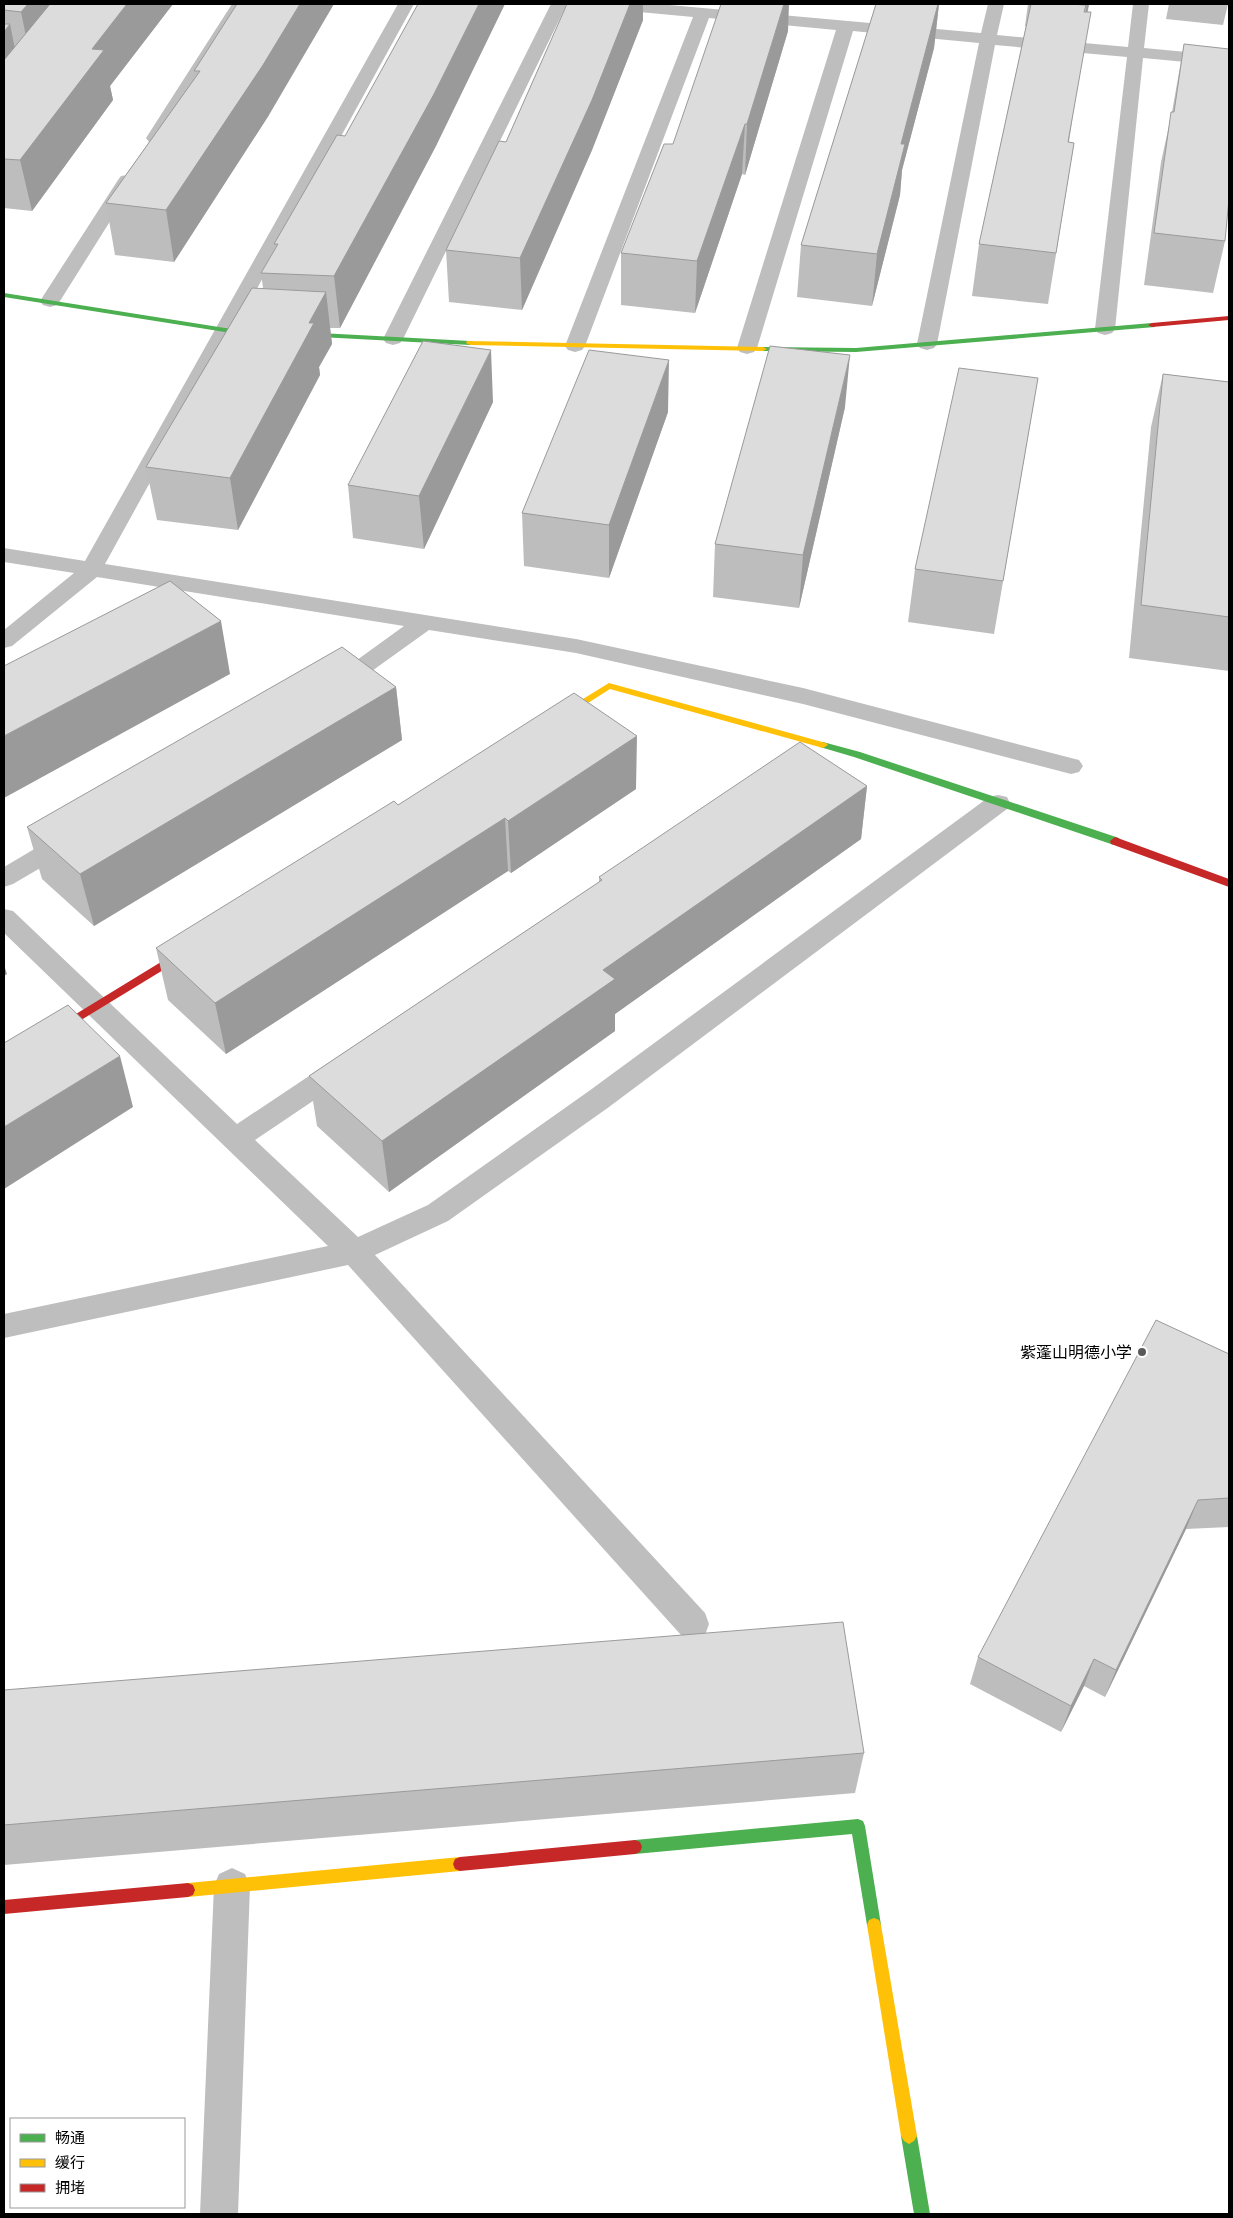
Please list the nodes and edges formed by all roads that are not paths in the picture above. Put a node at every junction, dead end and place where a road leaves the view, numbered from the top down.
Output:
1 (240, 4) edge
2 (406, 4) edge
3 (559, 4) edge
4 (607, 4) edge
5 (996, 4) edge
6 (1141, 4) edge
7 (703, 12) junction
8 (846, 26) junction
9 (988, 39) junction
10 (1135, 52) junction
11 (1229, 61) edge
12 (145, 152) edge
13 (134, 169) edge
14 (4, 295) edge
15 (50, 301) junction
16 (1229, 318) edge
17 (1105, 329) junction
18 (225, 330) junction
19 (393, 339) junction
20 (927, 344) junction
21 (576, 346) junction
22 (746, 348) junction
23 (4, 555) edge
24 (91, 570) junction
25 (425, 622) junction
26 (4, 641) edge
27 (318, 696) edge
28 (542, 728) edge
29 (820, 744) junction
30 (796, 761) edge
31 (1070, 766) dead end
32 (998, 803) junction
33 (89, 829) edge
34 (4, 878) edge
35 (1229, 884) edge
36 (4, 918) edge
37 (206, 938) edge
38 (97, 1006) junction
39 (360, 1056) edge
40 (4, 1063) edge
41 (236, 1139) junction
42 (354, 1252) junction
43 (4, 1326) edge
44 (693, 1624) dead end
45 (232, 1886) junction
46 (4, 1907) edge
47 (218, 2214) edge
48 (922, 2214) edge

1 - 12 street
2 - 18 street
3 - 19 street
4 - 7 street
5 - 9 street
6 - 10 street
7 - 8 street
7 - 21 street
8 - 9 street
8 - 22 street
9 - 10 street
9 - 20 street
10 - 11 street
10 - 17 street
13 - 15 street
14 - 15 street
15 - 18 street
16 - 17 street
17 - 20 street
18 - 19 street
18 - 24 street
19 - 21 street
20 - 22 street
21 - 22 street
23 - 24 street
24 - 25 street
24 - 26 street
25 - 27 street
25 - 31 street
28 - 29 street
29 - 30 street
29 - 32 street
32 - 35 street
32 - 42 street
33 - 34 street
36 - 38 street
37 - 38 street
38 - 40 street
38 - 41 street
39 - 41 street
41 - 42 street
42 - 43 street
42 - 44 street
45 - 46 street
45 - 47 street
45 - 48 street

